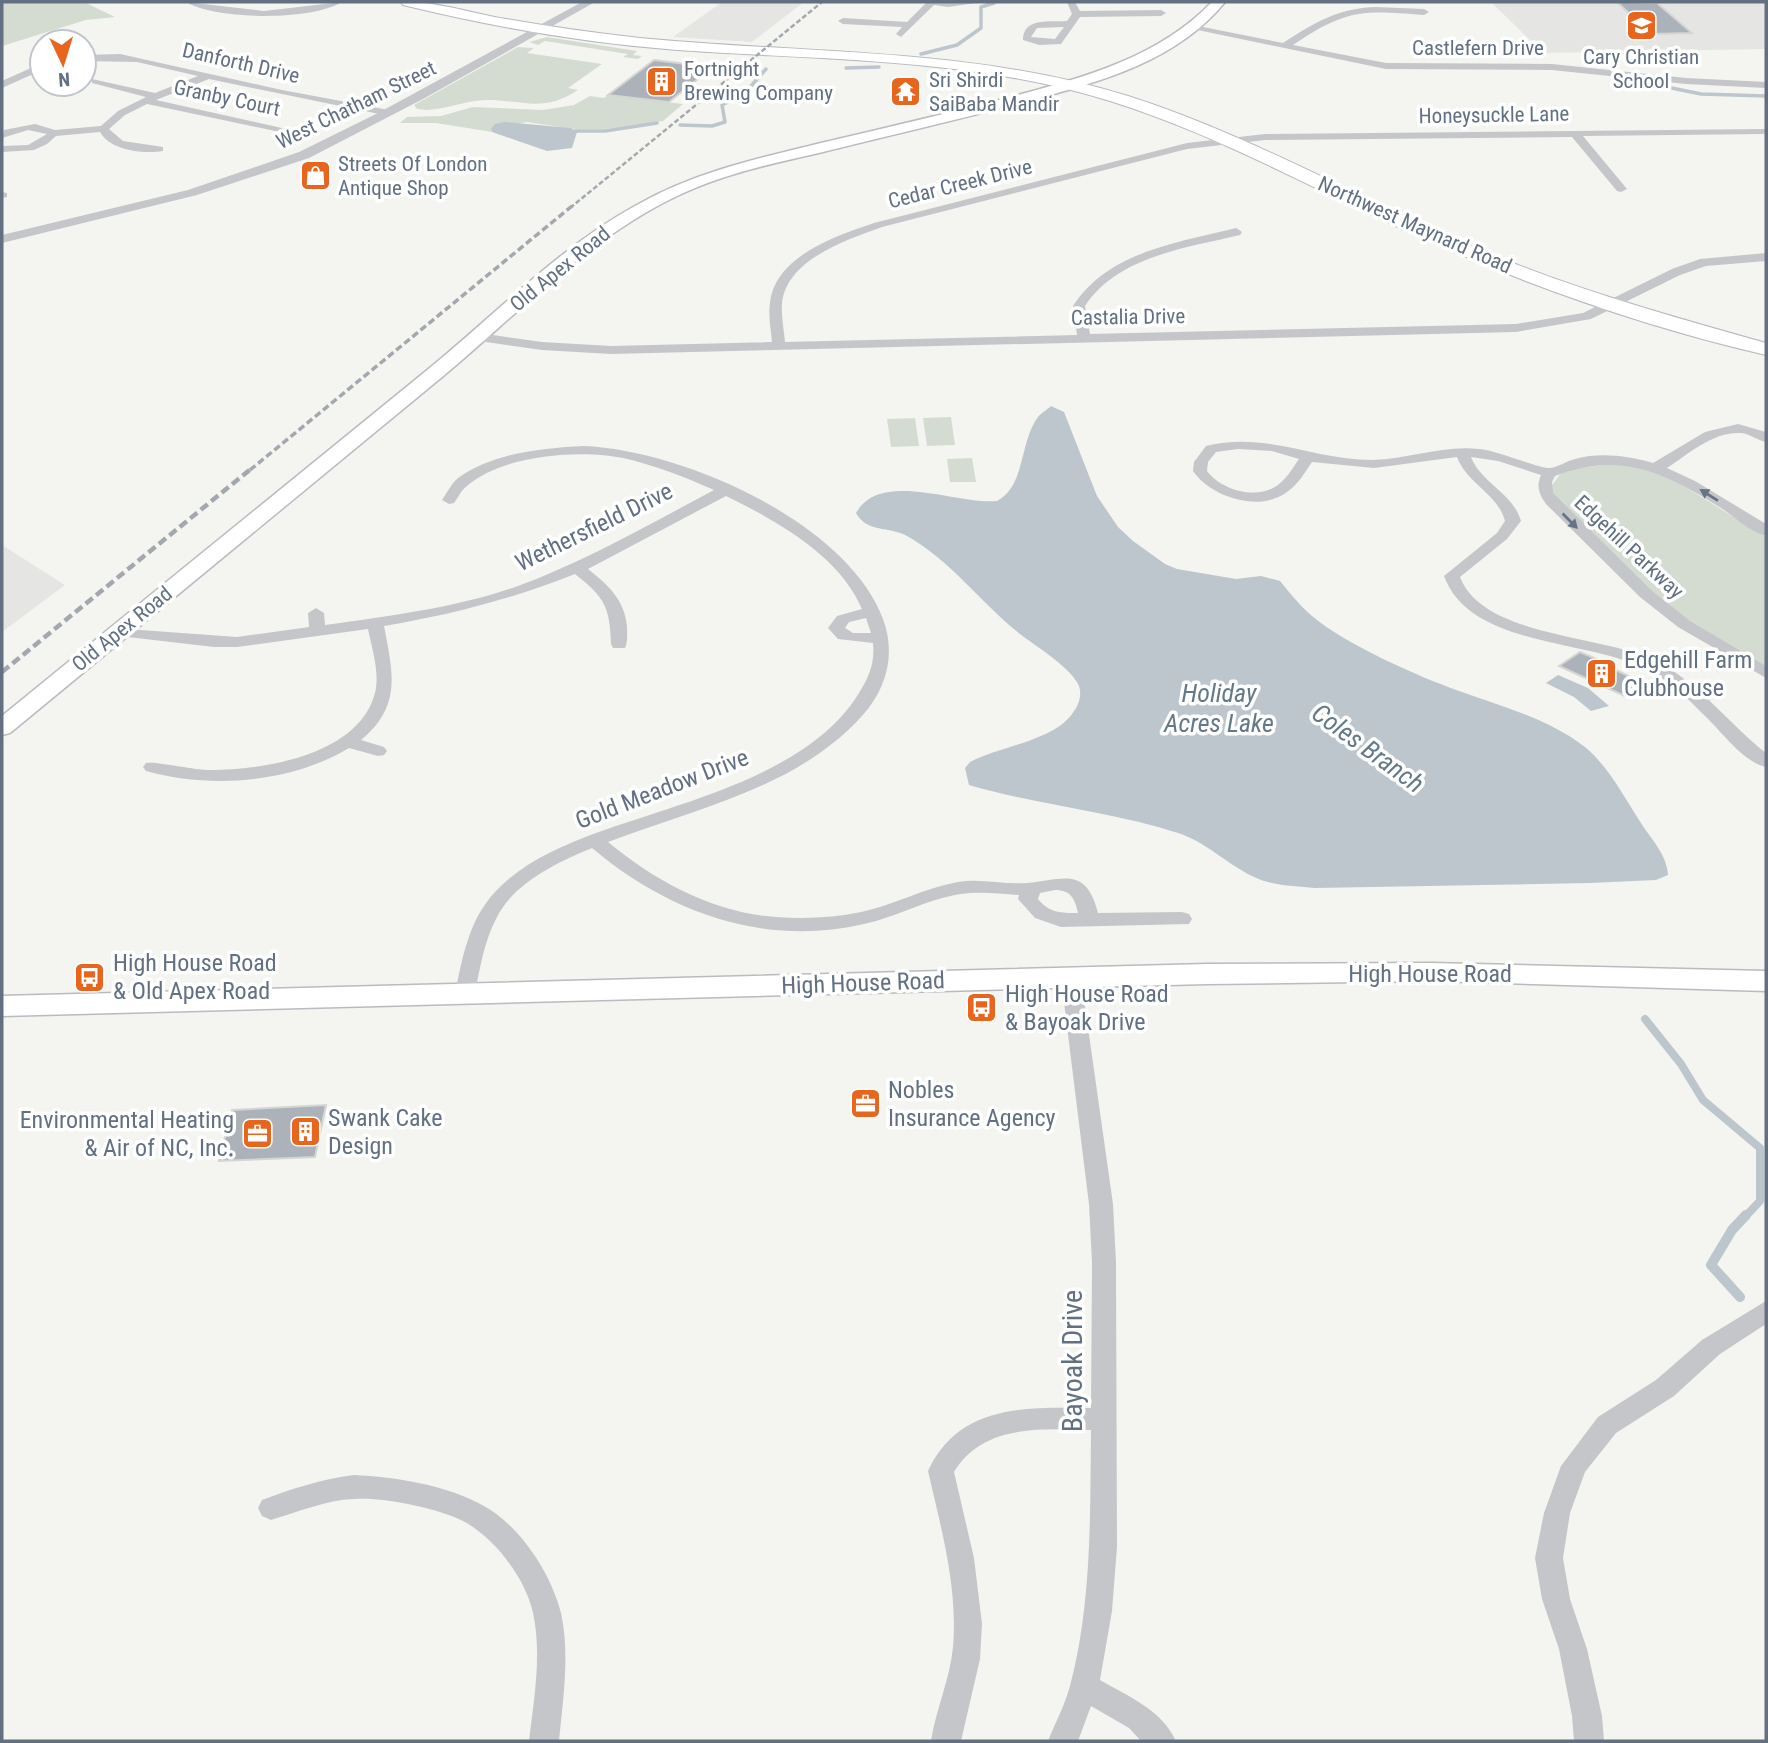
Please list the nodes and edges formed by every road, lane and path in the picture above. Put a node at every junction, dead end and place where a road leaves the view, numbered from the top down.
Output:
1 (191, 2) edge
2 (337, 2) edge
3 (408, 2) edge
4 (590, 2) edge
5 (931, 2) edge
6 (978, 2) edge
7 (1072, 2) edge
8 (1219, 2) edge
9 (1424, 12) dead end
10 (1161, 13) dead end
11 (1077, 14) junction
12 (843, 21) dead end
13 (1069, 24) dead end
14 (908, 25) junction
15 (543, 28) junction
16 (1193, 28) junction
17 (899, 36) dead end
18 (1286, 45) junction
19 (98, 48) edge
20 (120, 57) junction
21 (98, 58) edge
22 (28, 73) edge
23 (207, 76) junction
24 (98, 82) edge
25 (2, 85) edge
26 (1069, 85) junction
27 (1766, 85) edge
28 (151, 99) junction
29 (389, 113) junction
30 (104, 129) junction
31 (1763, 131) dead end
32 (54, 133) junction
33 (299, 133) dead end
34 (1575, 133) junction
35 (2, 135) edge
36 (1226, 141) junction
37 (2, 149) edge
38 (159, 149) dead end
39 (1621, 190) dead end
40 (1236, 232) dead end
41 (2, 239) edge
42 (1766, 257) edge
43 (1613, 305) junction
44 (479, 337) junction
45 (1084, 339) junction
46 (779, 346) junction
47 (1766, 349) edge
48 (1766, 438) edge
49 (1462, 453) junction
50 (1308, 457) junction
51 (1658, 467) junction
52 (1549, 473) junction
53 (724, 491) junction
54 (449, 500) dead end
55 (1766, 531) edge
56 (577, 568) junction
57 (872, 611) junction
58 (316, 613) dead end
59 (375, 623) junction
60 (119, 631) junction
61 (317, 632) junction
62 (881, 638) junction
63 (620, 644) dead end
64 (1766, 673) edge
65 (2, 728) edge
66 (348, 742) junction
67 (378, 751) dead end
68 (1766, 762) edge
69 (152, 766) dead end
70 (594, 841) junction
71 (1031, 889) junction
72 (1182, 919) dead end
73 (1089, 921) junction
74 (1071, 978) junction
75 (1766, 981) edge
76 (465, 993) junction
77 (2, 1006) edge
78 (1766, 1311) edge
79 (1104, 1419) junction
80 (271, 1508) dead end
81 (1084, 1687) junction
82 (544, 1741) edge
83 (946, 1741) edge
84 (1063, 1741) edge
85 (1161, 1741) edge
86 (1589, 1741) edge

1 - 2 street
3 - 15 main road, Northwest Maynard Road
4 - 15 street, West Chatham Street
5 - 6 street
5 - 14 street
7 - 11 street
8 - 16 main road, Old Apex Road
9 - 18 street
10 - 11 street
11 - 13 street
12 - 14 street
14 - 17 street
15 - 26 main road, Northwest Maynard Road
15 - 29 street, West Chatham Street
16 - 18 street, Castlefern Drive
16 - 26 main road, Old Apex Road
18 - 27 street, Castlefern Drive
19 - 20 street
20 - 21 street, Danforth Drive
20 - 23 street, Danforth Drive
22 - 25 street
23 - 28 street
23 - 29 street, Danforth Drive
24 - 28 street, Granby Court
26 - 36 main road, Northwest Maynard Road
26 - 44 main road, Old Apex Road
28 - 30 street
28 - 33 street, Granby Court
29 - 41 street, West Chatham Street
30 - 32 street
30 - 38 street
31 - 34 street, Honeysuckle Lane
32 - 35 street
32 - 37 street
34 - 36 street, Honeysuckle Lane
34 - 39 street
36 - 43 main road, Northwest Maynard Road
36 - 46 street, Cedar Creek Drive
40 - 45 street
42 - 43 street, Castalia Drive
43 - 45 street, Castalia Drive
43 - 47 main road, Northwest Maynard Road
44 - 46 street, Castalia Drive
44 - 60 main road, Old Apex Road
45 - 46 street, Castalia Drive
48 - 51 street
49 - 50 street
49 - 52 street
49 - 68 street
50 - 50 street
51 - 52 street, Edgehill Parkway
55 -> 51 street, Edgehill Parkway
52 -> 64 street, Edgehill Parkway
53 - 54 street, Gold Meadow Drive
53 - 56 street, Wethersfield Drive
53 - 57 street, Gold Meadow Drive
56 - 59 street, Wethersfield Drive
56 - 63 street
57 - 62 street, Gold Meadow Drive
57 - 62 street
58 - 61 street
59 - 61 street, Wethersfield Drive
59 - 66 street
60 - 61 street, Wethersfield Drive
60 - 65 main road, Old Apex Road
62 - 70 street, Gold Meadow Drive
66 - 67 street
66 - 69 street
70 - 71 street
70 - 76 street, Gold Meadow Drive
71 - 73 street
71 - 73 street
72 - 73 street
74 - 75 main road, High House Road
74 - 76 main road, High House Road
74 - 79 street, Bayoak Drive
76 - 77 main road, High House Road
78 - 86 street
79 - 81 street, Bayoak Drive
79 - 83 street
80 - 82 street
81 - 84 street, Bayoak Drive
81 - 85 street

